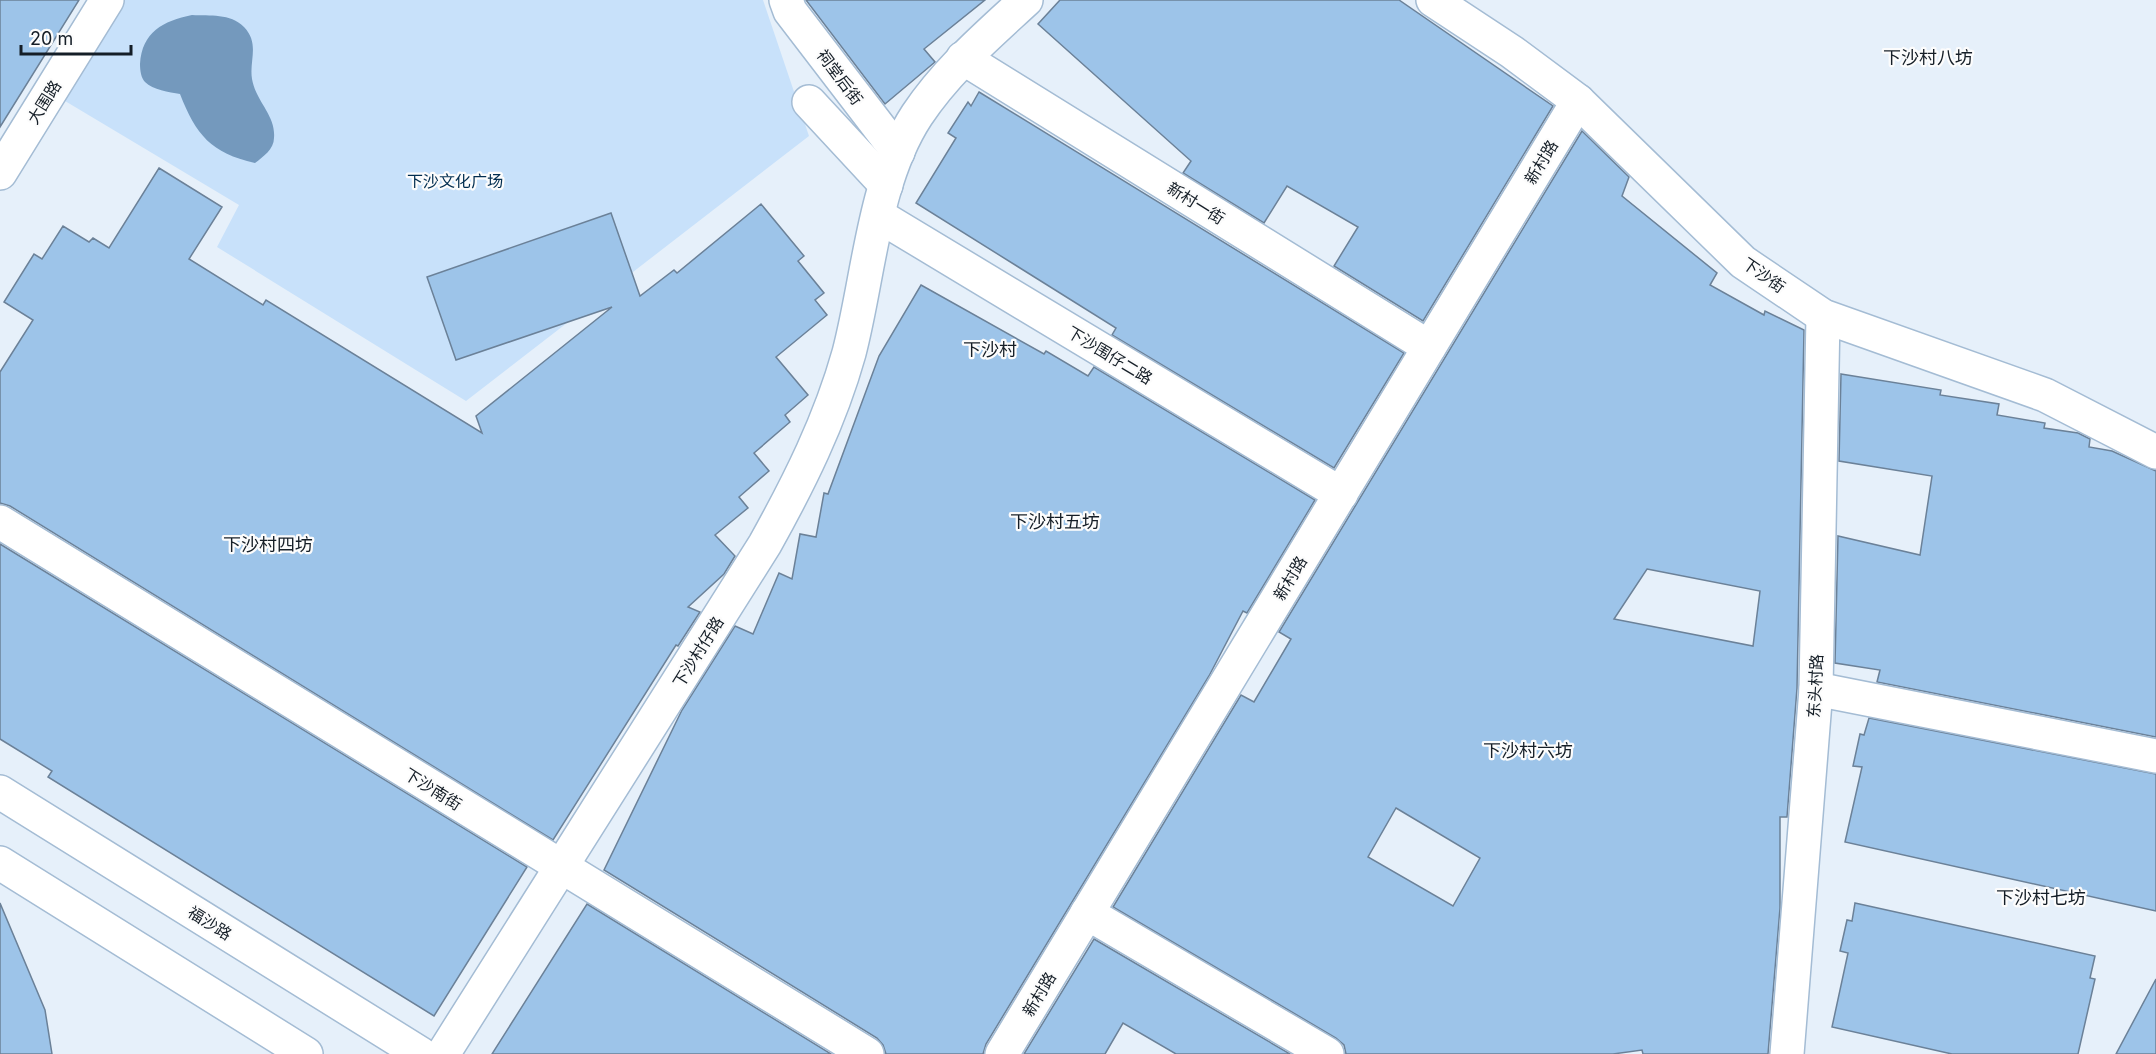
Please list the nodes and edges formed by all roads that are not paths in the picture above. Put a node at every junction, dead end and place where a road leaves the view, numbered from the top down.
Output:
1 (107, 0) edge
2 (786, 0) edge
3 (1026, 0) edge
4 (1433, 0) edge
5 (963, 58) junction
6 (1578, 101) junction
7 (810, 102) dead end
8 (898, 152) junction
9 (0, 173) edge
10 (886, 185) junction
11 (879, 216) junction
12 (1823, 316) junction
13 (1429, 348) junction
14 (2156, 452) edge
15 (1341, 494) junction
16 (0, 522) edge
17 (1816, 689) junction
18 (2156, 756) edge
19 (0, 792) edge
20 (0, 863) edge
21 (561, 869) junction
22 (1087, 913) junction
23 (306, 1054) edge
24 (421, 1054) edge
25 (443, 1054) edge
26 (867, 1054) edge
27 (1002, 1054) edge
28 (1327, 1054) edge
29 (1787, 1054) edge

1 - 9 street, 大围路
2 - 8 street, 祠堂后街
3 - 5 street, 下沙村仔路
4 - 6 street, 下沙街
5 - 8 street, 下沙村仔路
5 - 13 street, 新村一街
6 - 12 street, 下沙街
6 - 13 street, 新村路
7 - 10 street
8 - 10 street, 下沙村仔路
10 - 11 street, 下沙村仔路
11 - 15 street, 下沙围仔二路
11 - 21 street, 下沙村仔路
12 - 14 street, 下沙街
12 - 17 street, 东头村路
13 - 15 street, 新村路
15 - 22 street, 新村路
16 - 21 street, 下沙南街
17 - 18 street
17 - 29 street, 东头村路
19 - 24 street, 福沙路
20 - 23 street
21 - 25 street, 下沙村仔路
21 - 26 street, 下沙南街
22 - 27 street, 新村路
22 - 28 street

